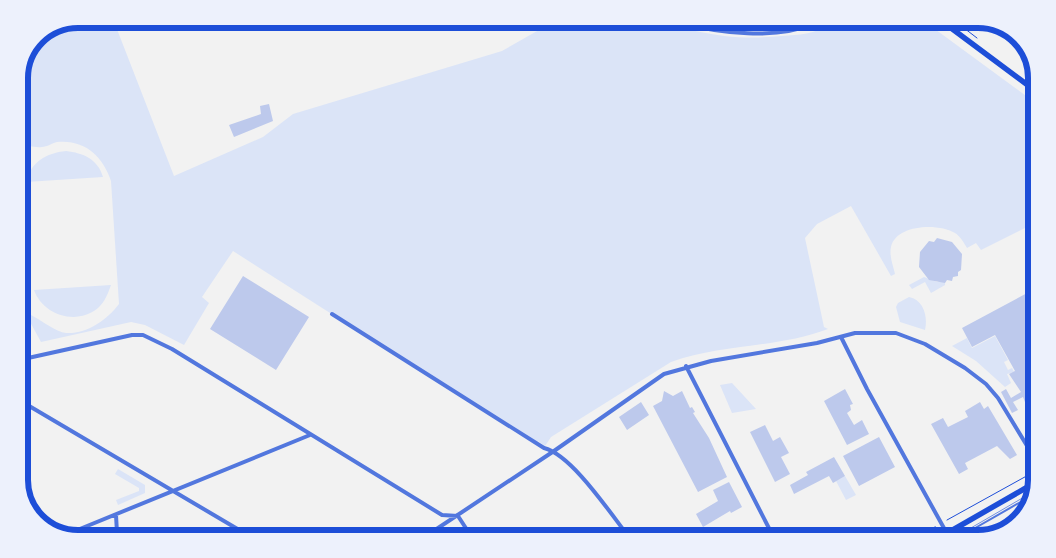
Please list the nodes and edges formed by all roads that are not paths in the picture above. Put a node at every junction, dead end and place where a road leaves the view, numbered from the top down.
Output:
1 (716, 28) edge
2 (803, 28) edge
3 (951, 28) edge
4 (1028, 85) edge
5 (332, 314) dead end
6 (841, 337) junction
7 (28, 358) edge
8 (686, 366) junction
9 (28, 405) edge
10 (310, 435) junction
11 (1028, 447) edge
12 (554, 451) junction
13 (1028, 487) edge
14 (174, 491) junction
15 (1024, 500) edge
16 (116, 515) junction
17 (458, 516) junction
18 (78, 530) edge
19 (117, 530) edge
20 (239, 530) edge
21 (436, 530) edge
22 (467, 530) edge
23 (623, 530) edge
24 (770, 530) edge
25 (944, 530) edge
26 (958, 530) edge
27 (972, 530) edge

1 - 2 street
3 - 4 main road
5 - 12 street
6 - 8 street
6 - 11 street
6 - 25 street
7 - 10 street
8 - 12 street
8 - 24 street
9 - 14 street
10 - 14 street
10 - 17 street
12 - 17 street
12 - 23 street
13 - 26 main road
14 - 16 street
14 - 20 street
15 - 27 lane
16 - 18 street
16 - 19 street
17 - 21 street
17 - 22 street

